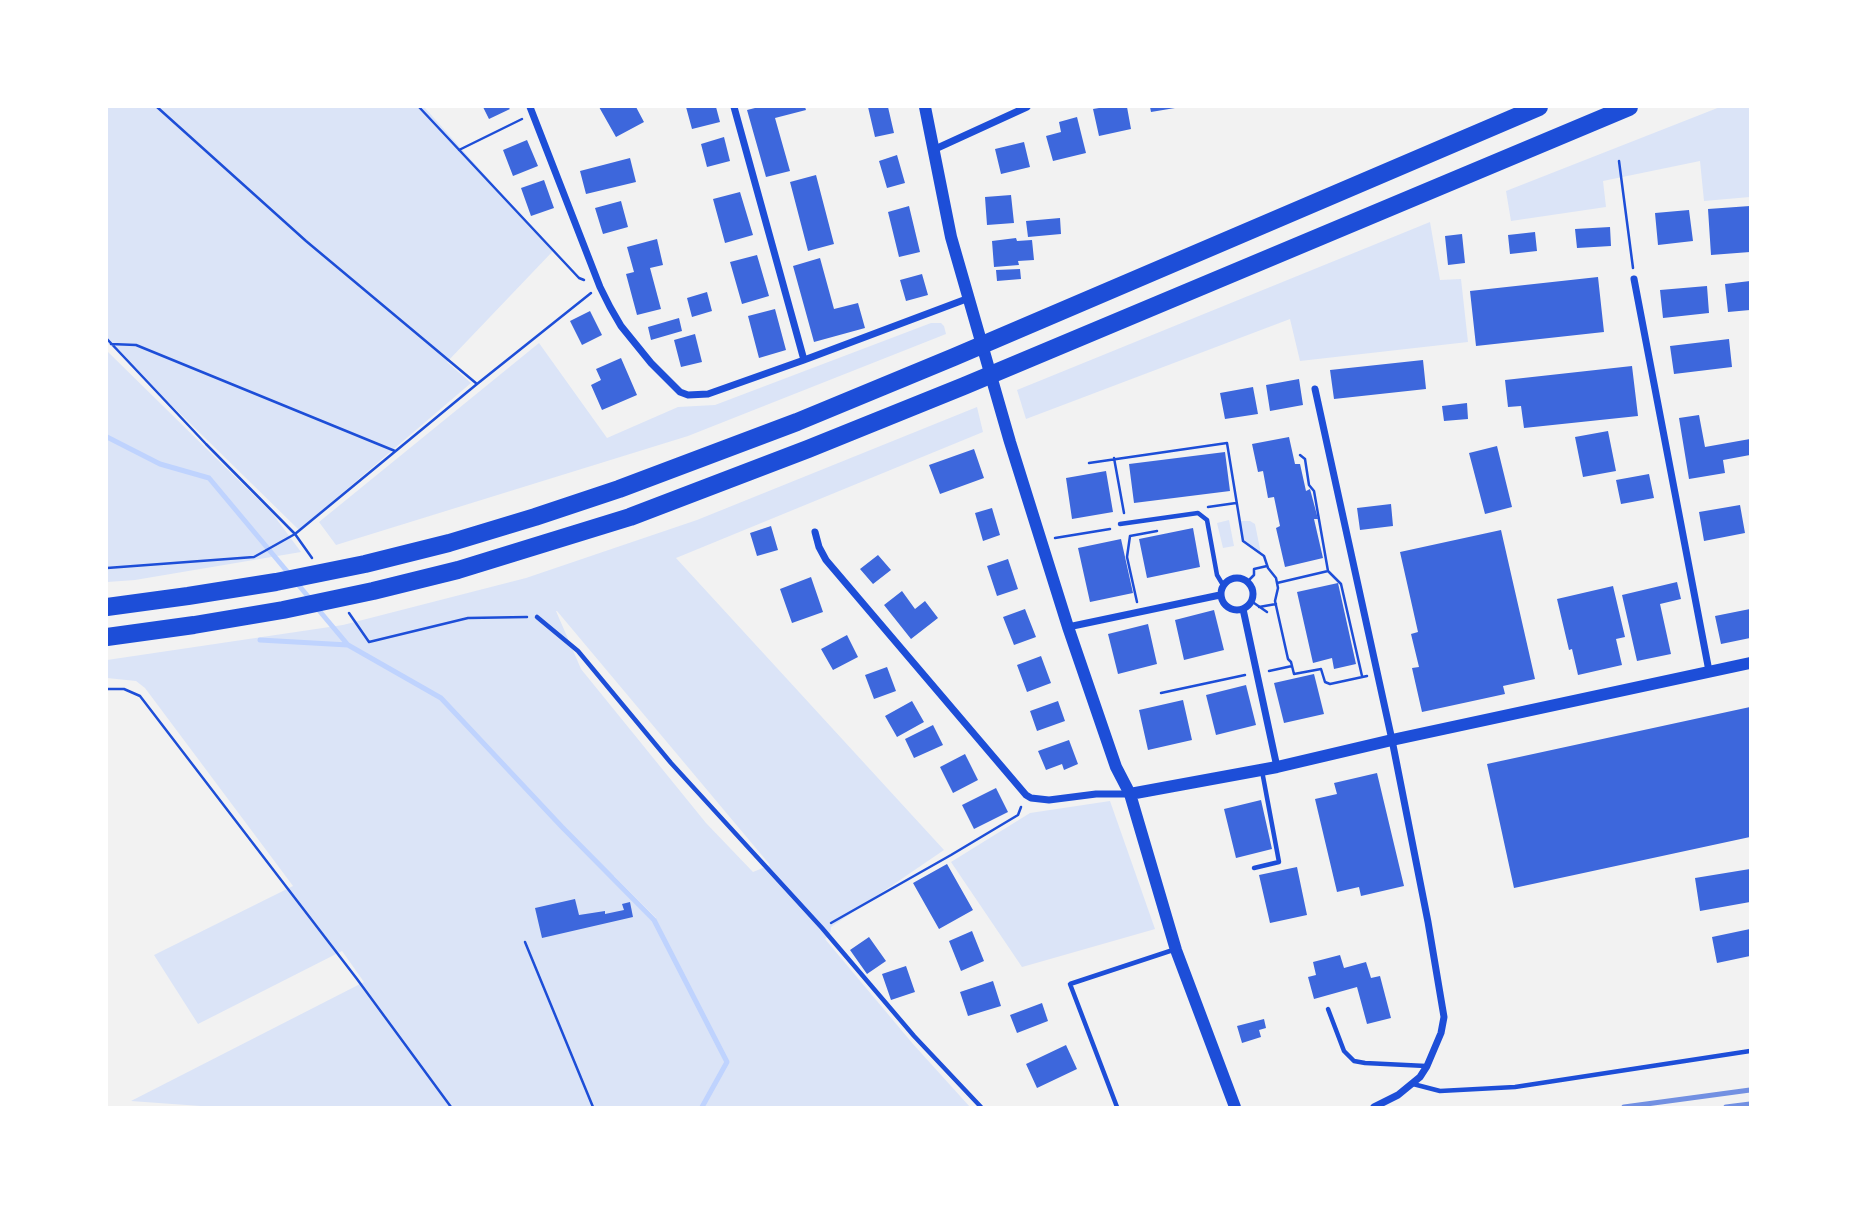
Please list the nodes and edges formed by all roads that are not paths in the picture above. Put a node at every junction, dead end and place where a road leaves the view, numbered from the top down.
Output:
1 (734, 107) edge
2 (925, 107) edge
3 (1027, 107) edge
4 (1539, 107) edge
5 (1629, 107) edge
6 (531, 110) edge
7 (933, 150) junction
8 (1634, 279) road end
9 (968, 298) junction
10 (804, 360) junction
11 (1315, 389) dead end
12 (1119, 524) dead end
13 (815, 532) dead end
14 (1223, 585) junction
15 (1220, 596) junction
16 (107, 607) edge
17 (1243, 609) junction
18 (537, 617) road end
19 (1068, 627) junction
20 (107, 637) edge
21 (1750, 663) edge
22 (1709, 671) junction
23 (1392, 740) junction
24 (1277, 767) junction
25 (1261, 770) junction
26 (1130, 794) junction
27 (1254, 868) dead end
28 (1176, 950) junction
29 (1328, 1009) dead end
30 (1750, 1051) edge
31 (1427, 1066) junction
32 (1413, 1084) junction
33 (981, 1107) edge
34 (1117, 1107) edge
35 (1235, 1107) edge
36 (1374, 1107) edge

1 - 10 street
2 - 7 street
3 - 7 street
4 - 16 highway
5 - 20 highway
6 - 10 street
7 - 9 street
8 - 22 street
9 - 10 street
9 - 19 street
11 - 23 street
12 - 14 lane
13 - 26 street
14 - 15 street
14 - 17 street
15 - 17 street
15 - 19 street
17 - 24 street
18 - 33 lane
19 - 26 street
21 - 22 street
22 - 23 street
23 - 24 street
23 - 31 street
24 - 25 street
25 - 26 street
25 - 27 lane
26 - 28 street
28 - 34 lane
28 - 35 street
29 - 31 lane
30 - 32 lane
31 - 32 street
32 - 36 street

